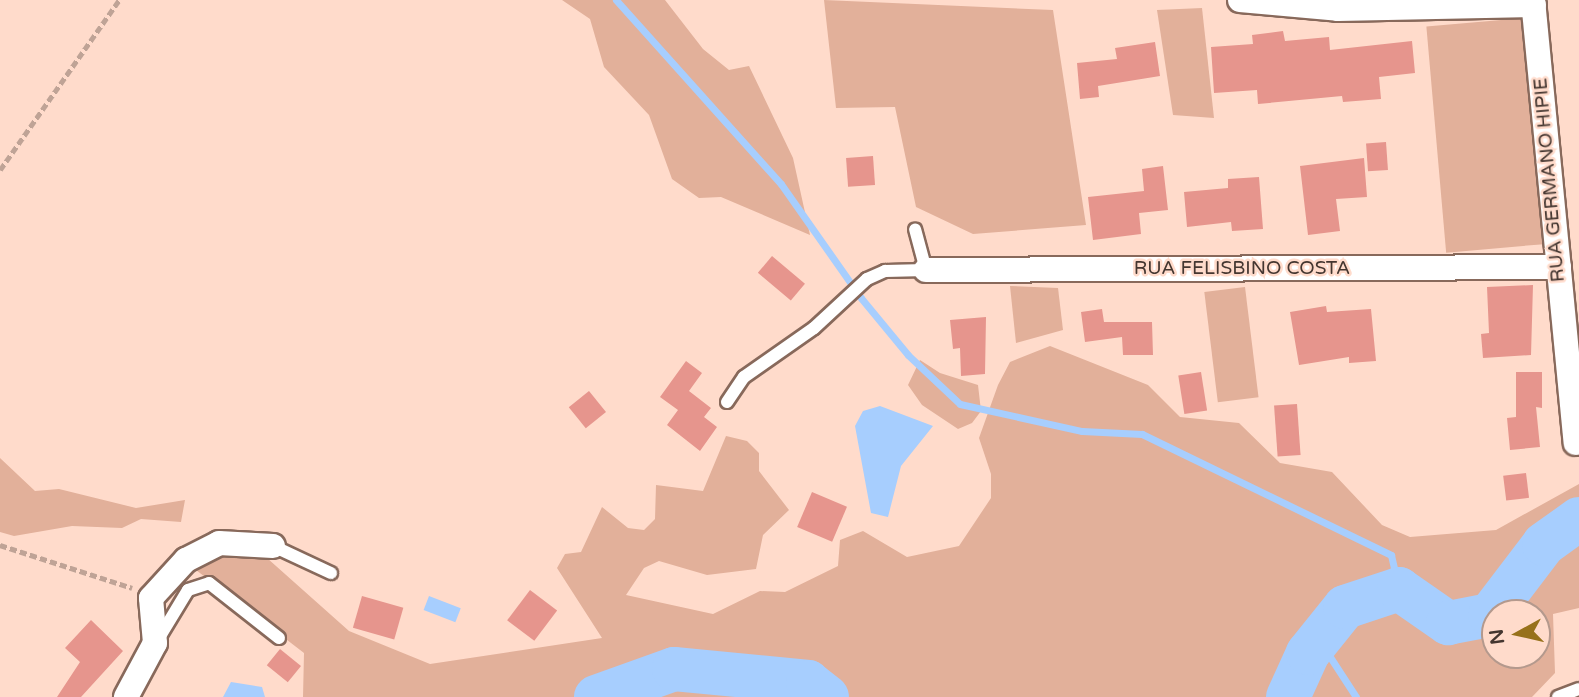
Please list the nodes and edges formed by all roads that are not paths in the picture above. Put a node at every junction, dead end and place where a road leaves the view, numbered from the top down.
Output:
1 (1240, 0) edge
2 (1534, 2) edge
3 (915, 229) dead end
4 (1559, 267) junction
5 (926, 270) junction
6 (727, 402) dead end
7 (1576, 443) dead end
8 (273, 546) joint
9 (331, 573) dead end
10 (279, 638) dead end
11 (155, 643) junction
12 (1579, 689) edge
13 (126, 697) edge
14 (1558, 697) edge

1 - 2 street
2 - 4 street, RUA GERMANO HIPIE
3 - 5 lane
4 - 5 street, RUA FELISBINO COSTA
4 - 7 street, RUA GERMANO HIPIE
5 - 6 lane
8 - 9 lane
8 - 11 street
10 - 11 lane
11 - 13 street
12 - 14 lane

